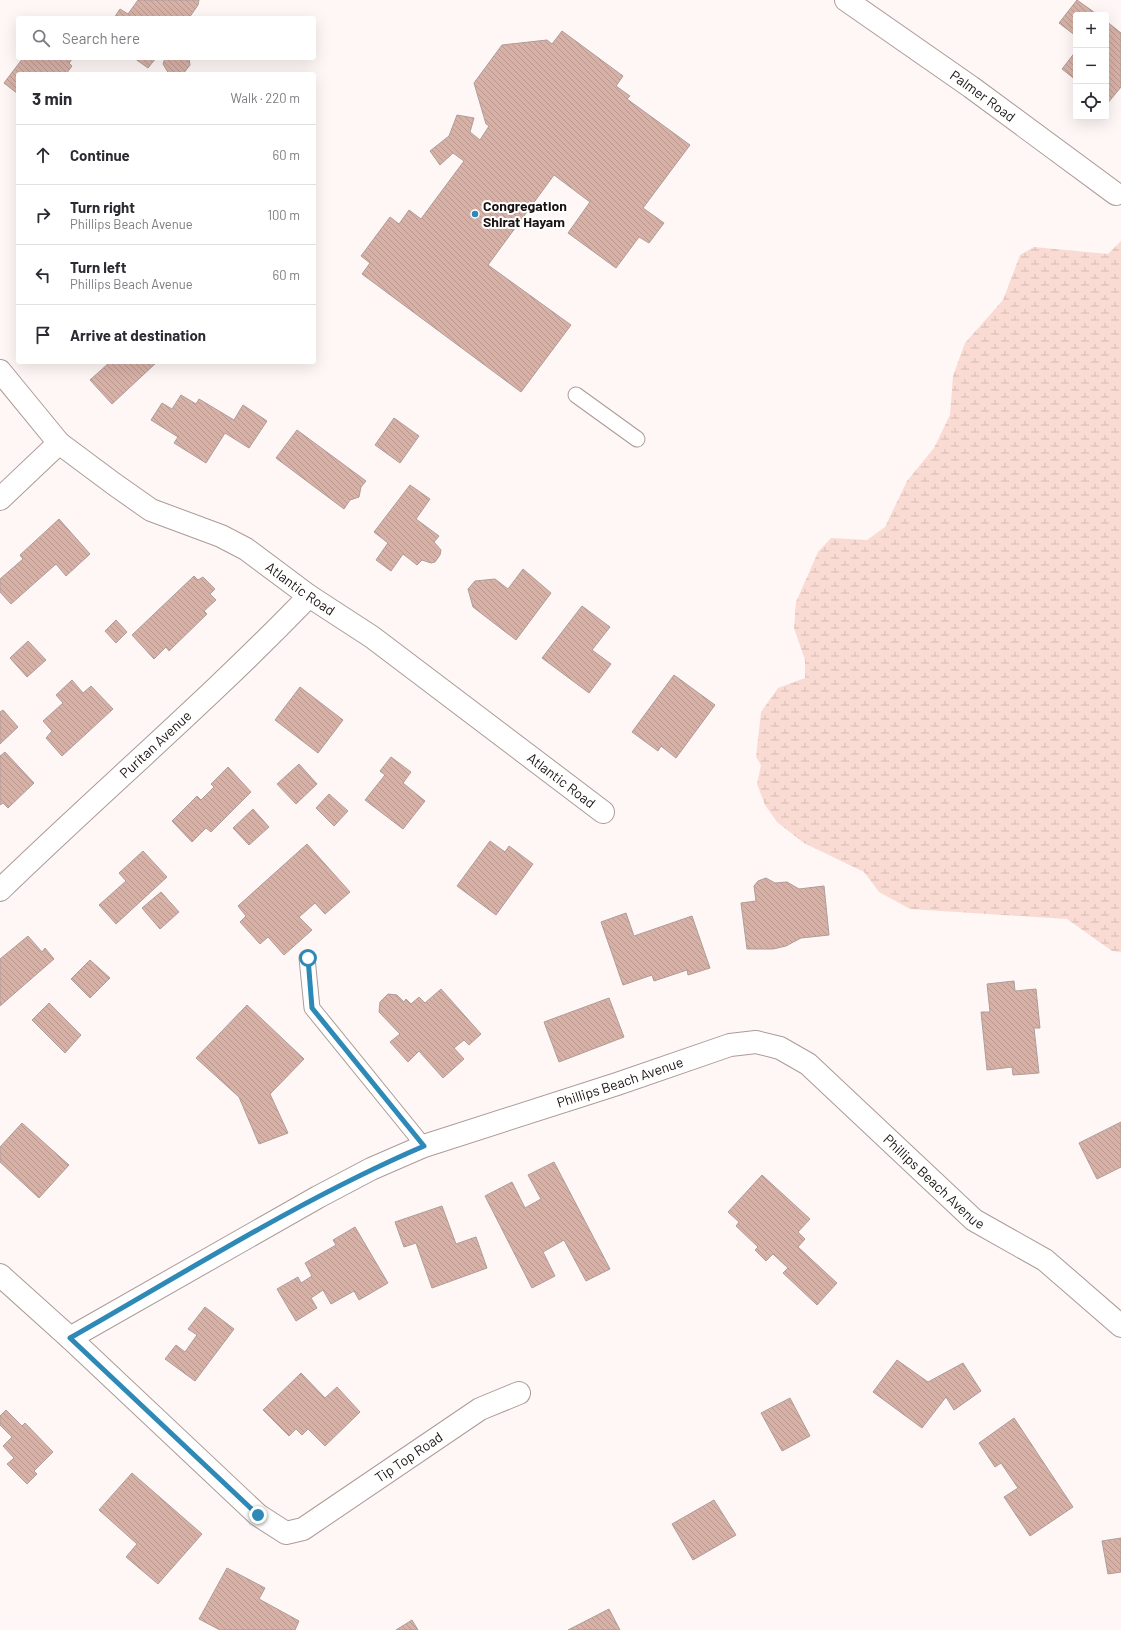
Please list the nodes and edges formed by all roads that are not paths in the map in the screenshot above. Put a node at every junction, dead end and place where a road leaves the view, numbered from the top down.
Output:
1 (846, 0) edge
2 (1116, 194) dead end
3 (0, 371) edge
4 (576, 395) dead end
5 (637, 439) dead end
6 (59, 443) junction
7 (0, 499) edge
8 (309, 596) junction
9 (603, 812) dead end
10 (0, 890) edge
11 (308, 958) dead end
12 (424, 1146) junction
13 (0, 1275) edge
14 (1121, 1326) edge
15 (70, 1338) junction
16 (519, 1393) dead end

1 - 2 street, Palmer Road
3 - 6 street, Atlantic Road
4 - 5 lane
6 - 7 street
6 - 8 street, Atlantic Road
8 - 9 street, Atlantic Road
8 - 10 street, Puritan Avenue
11 - 12 lane
12 - 14 street, Phillips Beach Avenue
12 - 15 street, Phillips Beach Avenue
13 - 15 street
15 - 16 street, Tip Top Road

